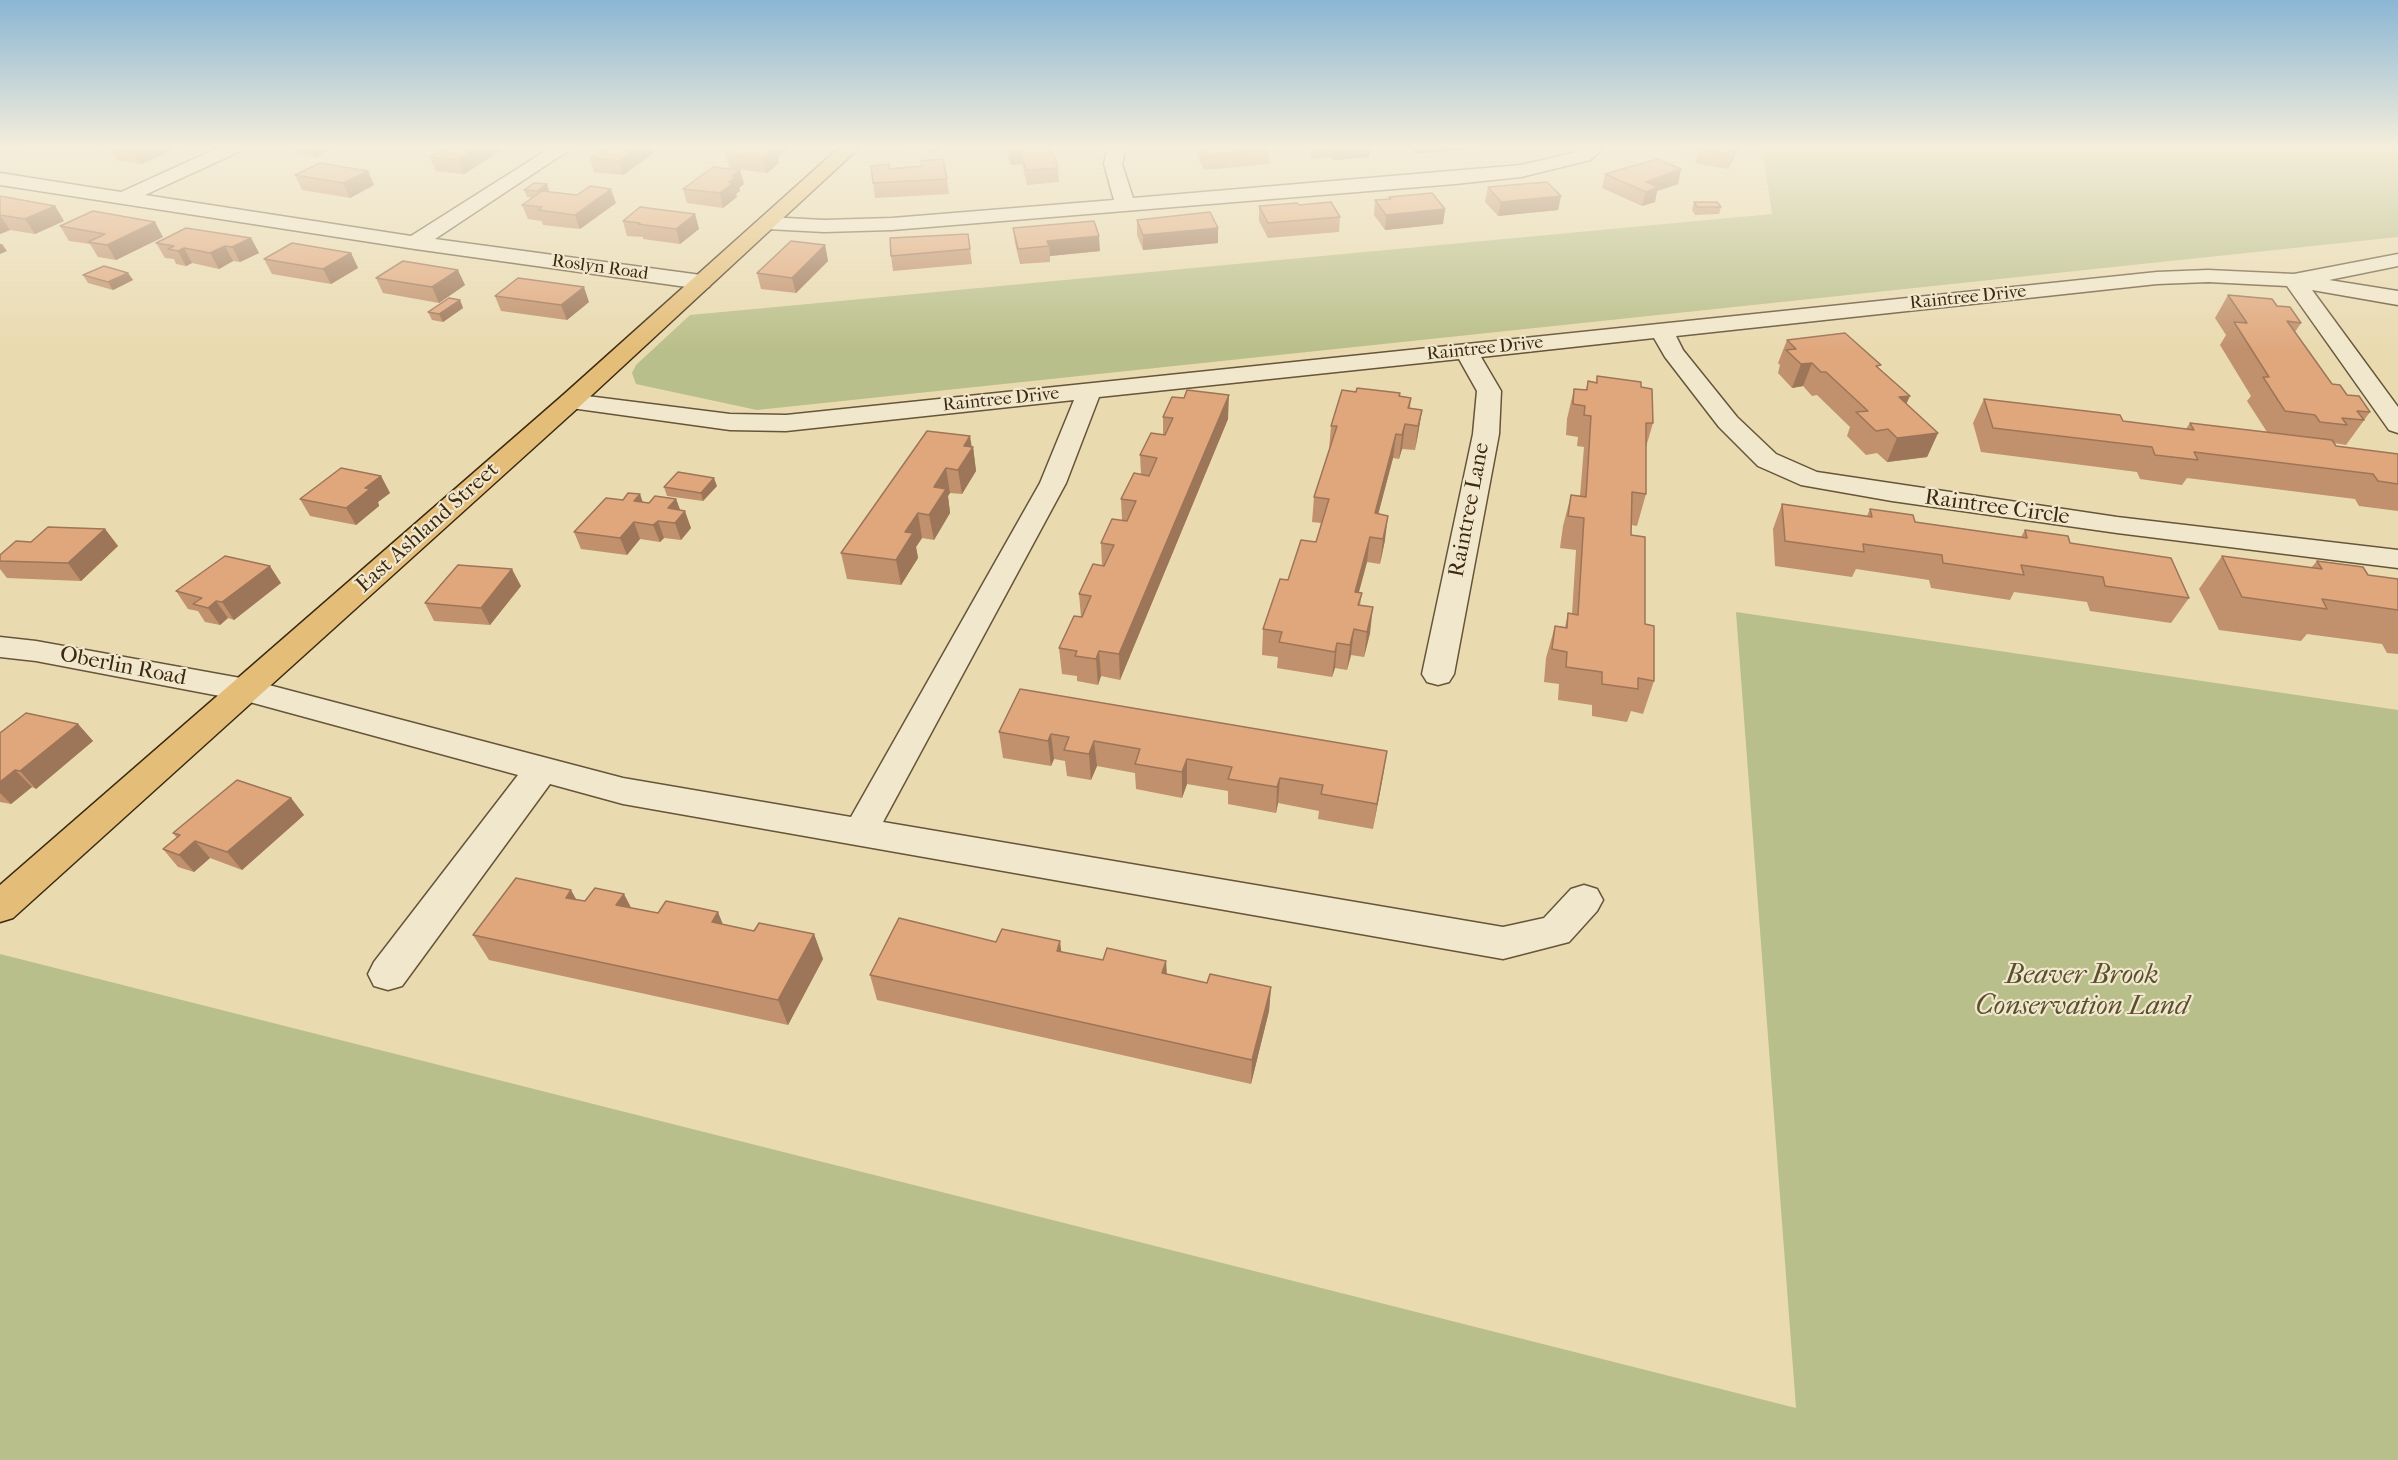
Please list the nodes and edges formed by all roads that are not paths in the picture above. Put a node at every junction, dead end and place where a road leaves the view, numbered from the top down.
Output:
1 (234, 214) edge
2 (461, 214) edge
3 (777, 214) edge
4 (1008, 214) edge
5 (767, 223) junction
6 (416, 243) junction
7 (2398, 260) edge
8 (2294, 280) junction
9 (701, 282) junction
10 (2398, 298) edge
11 (1661, 330) junction
12 (1466, 351) junction
13 (1090, 390) junction
14 (571, 401) junction
15 (2398, 426) edge
16 (2398, 559) edge
17 (0, 647) edge
18 (1438, 674) dead end
19 (246, 690) junction
20 (542, 770) junction
21 (860, 832) junction
22 (1584, 900) dead end
23 (0, 907) edge
24 (388, 974) dead end

1 - 6 street, Roslyn Road
2 - 6 street
3 - 5 main road, East Ashland Street
4 - 5 street
5 - 9 main road, East Ashland Street
6 - 9 street, Roslyn Road
7 - 8 street
8 - 10 street, Raintree Drive
8 - 11 street, Raintree Drive
8 - 15 street
9 - 14 main road, East Ashland Street
11 - 12 street, Raintree Drive
11 - 16 street, Raintree Circle
12 - 13 street, Raintree Drive
12 - 18 street, Raintree Lane
13 - 14 street, Raintree Drive
13 - 21 street
14 - 19 main road, East Ashland Street
17 - 19 street, Oberlin Road
19 - 20 street, Oberlin Road
19 - 23 main road, East Ashland Street
20 - 21 street, Oberlin Road
20 - 24 street
21 - 22 street, Oberlin Road

